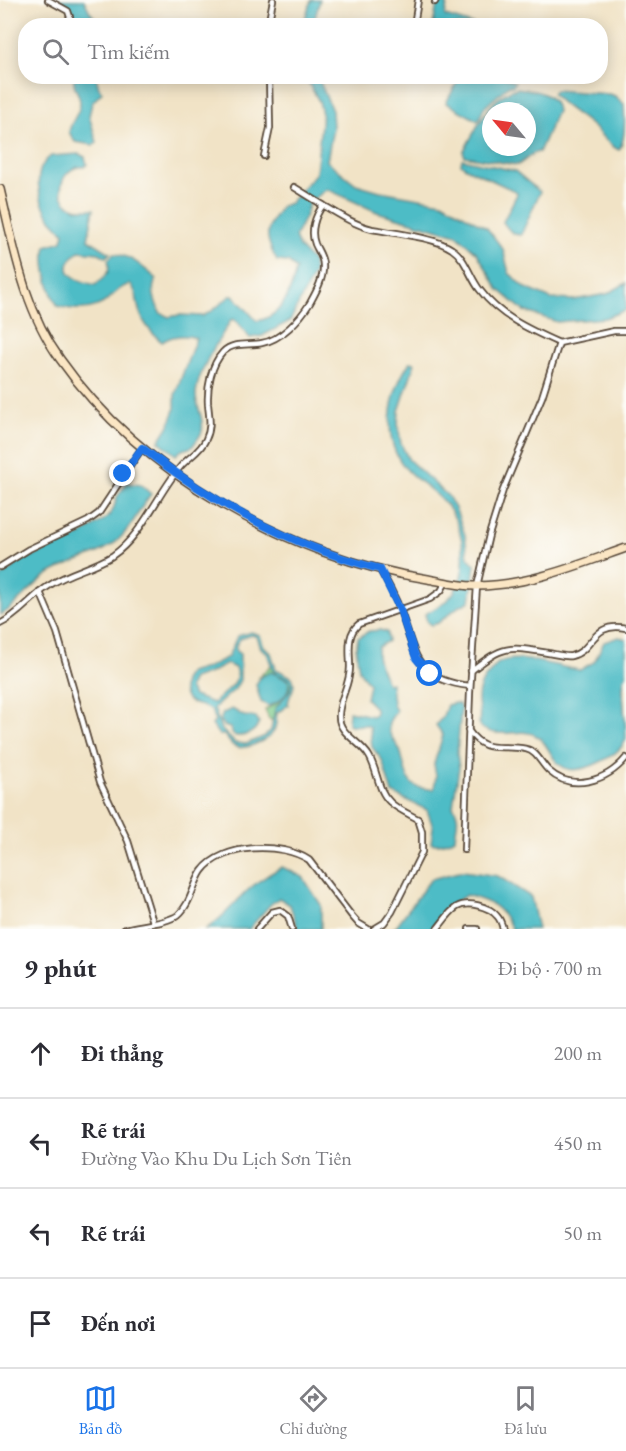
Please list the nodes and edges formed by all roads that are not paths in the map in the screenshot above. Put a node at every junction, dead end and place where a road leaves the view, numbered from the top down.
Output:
1 (48, 0) edge
2 (273, 0) edge
3 (418, 0) edge
4 (69, 18) edge
5 (270, 18) edge
6 (415, 18) edge
7 (269, 84) edge
8 (264, 156) dead end
9 (296, 188) dead end
10 (0, 189) edge
11 (323, 205) junction
12 (626, 331) edge
13 (559, 343) junction
14 (142, 448) junction
15 (175, 474) junction
16 (626, 548) edge
17 (0, 567) edge
18 (380, 569) junction
19 (446, 582) junction
20 (477, 586) junction
21 (40, 592) junction
22 (400, 610) junction
23 (0, 624) edge
24 (626, 627) edge
25 (471, 671) junction
26 (470, 686) junction
27 (468, 730) junction
28 (626, 758) edge
29 (464, 850) dead end
30 (153, 922) junction
31 (125, 929) edge
32 (256, 929) edge
33 (291, 929) edge
34 (368, 929) edge
35 (374, 929) edge
36 (437, 929) edge
37 (469, 929) edge
38 (477, 929) edge
39 (503, 929) edge

1 - 4 street
2 - 5 street
3 - 6 street
7 - 8 street
9 - 11 street
10 - 14 street
11 - 13 street
11 - 15 street
12 - 13 street
13 - 20 street
14 - 15 street
14 - 17 street
15 - 18 street
15 - 21 street
16 - 20 street
18 - 19 street
18 - 22 street
19 - 20 street
19 - 22 street
20 - 25 street
21 - 23 street
21 - 30 street
22 - 26 street
22 - 35 street
24 - 25 street
25 - 26 street
26 - 27 street
27 - 28 street
27 - 29 street
30 - 31 street
30 - 34 street
32 - 33 street
36 - 39 street
37 - 38 street

